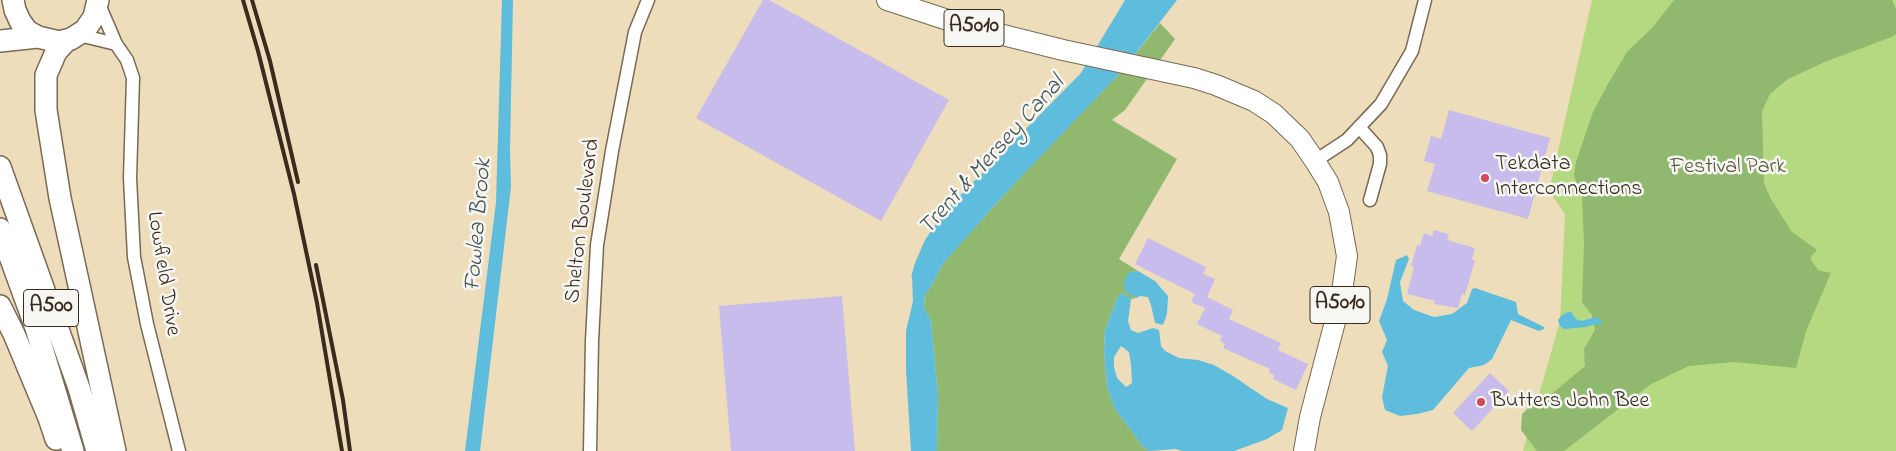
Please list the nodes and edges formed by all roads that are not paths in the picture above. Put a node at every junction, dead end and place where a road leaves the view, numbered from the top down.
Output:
1 (13, 0) edge
2 (648, 0) edge
3 (887, 0) edge
4 (1425, 0) edge
5 (98, 1) edge
6 (0, 19) edge
7 (73, 37) junction
8 (38, 38) junction
9 (0, 41) edge
10 (116, 44) junction
11 (1359, 127) junction
12 (1315, 161) junction
13 (0, 168) edge
14 (1370, 200) dead end
15 (0, 228) edge
16 (0, 306) edge
17 (60, 451) edge
18 (73, 451) edge
19 (97, 451) edge
20 (115, 451) edge
21 (179, 451) edge
22 (590, 451) edge
23 (1304, 451) edge

1 - 6 highway
1 - 8 highway
2 - 22 street, Shelton Boulevard
3 - 12 main road, A5010
4 - 11 street
5 - 7 highway
5 - 10 street, Lowfield Drive
7 - 8 highway
7 - 10 street
7 - 20 highway
8 - 9 highway
10 - 21 street, Lowfield Drive
11 - 12 street
11 - 14 street
12 - 23 main road, A5010
13 - 19 highway, A500
15 - 18 highway, A500
16 - 17 highway

